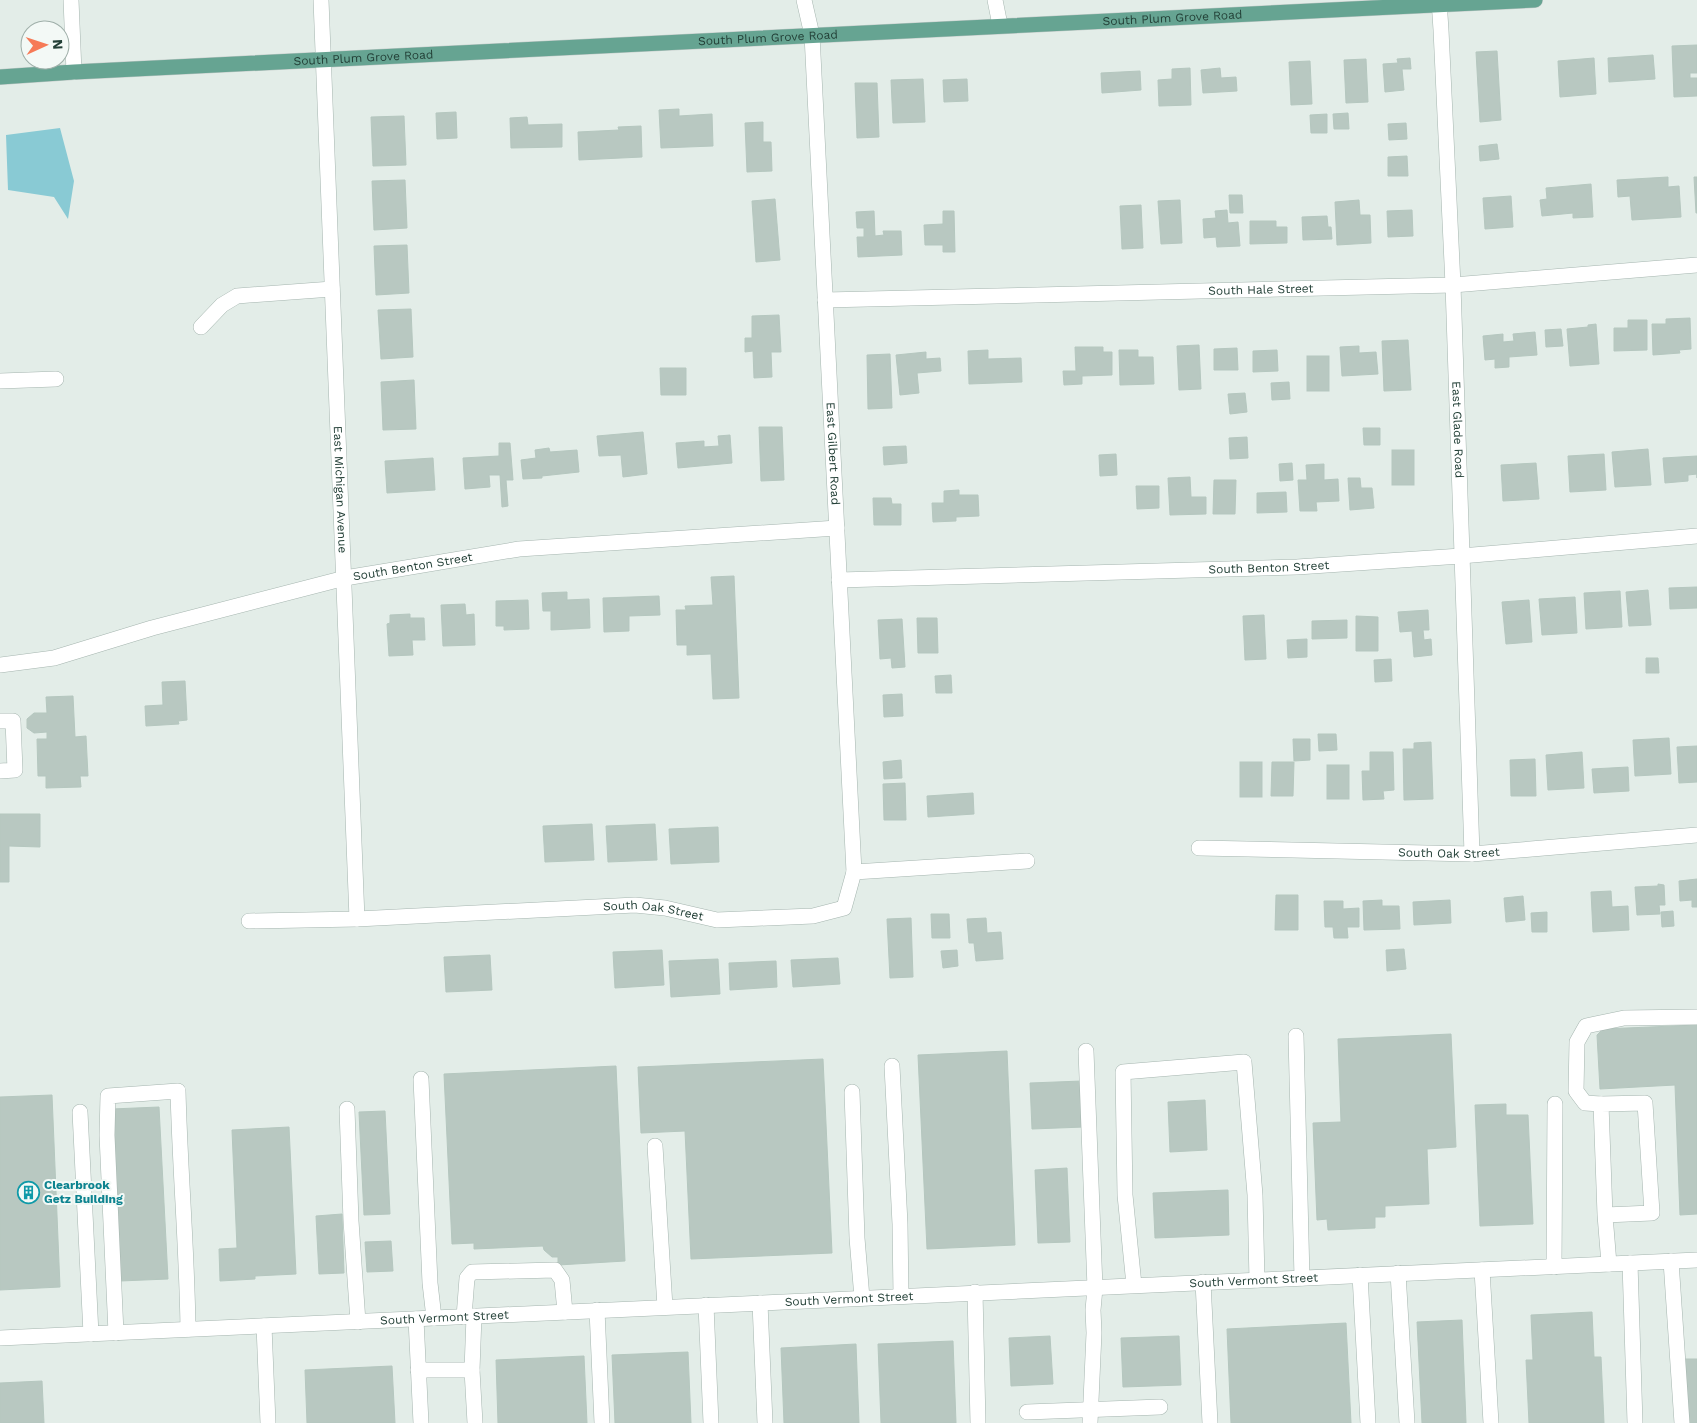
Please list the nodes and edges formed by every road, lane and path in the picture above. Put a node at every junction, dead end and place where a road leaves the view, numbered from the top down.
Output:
1 (71, 0) edge
2 (321, 0) edge
3 (804, 0) edge
4 (995, 0) edge
5 (1535, 0) edge
6 (1439, 2) edge
7 (1000, 25) junction
8 (812, 35) junction
9 (322, 59) junction
10 (74, 72) junction
11 (0, 77) edge
12 (1697, 265) edge
13 (1453, 285) junction
14 (332, 289) junction
15 (825, 300) junction
16 (200, 328) dead end
17 (56, 379) dead end
18 (0, 381) edge
19 (837, 528) junction
20 (1697, 536) edge
21 (1461, 556) junction
22 (345, 578) junction
23 (839, 580) junction
24 (0, 665) edge
25 (0, 722) edge
26 (0, 771) edge
27 (1697, 835) edge
28 (1200, 848) dead end
29 (1472, 854) junction
30 (1027, 861) dead end
31 (854, 872) junction
32 (357, 919) junction
33 (249, 921) dead end
34 (1697, 1017) edge
35 (1296, 1036) dead end
36 (1086, 1051) dead end
37 (892, 1066) dead end
38 (421, 1080) dead end
39 (852, 1092) dead end
40 (1554, 1104) dead end
41 (1601, 1104) junction
42 (347, 1109) dead end
43 (80, 1112) dead end
44 (655, 1146) dead end
45 (1605, 1215) junction
46 (1697, 1260) edge
47 (1671, 1261) junction
48 (1630, 1263) junction
49 (1609, 1264) junction
50 (1554, 1266) junction
51 (1482, 1270) junction
52 (1398, 1274) junction
53 (1360, 1275) junction
54 (1302, 1278) junction
55 (1257, 1280) junction
56 (1203, 1282) junction
57 (1134, 1285) junction
58 (1095, 1288) junction
59 (975, 1292) junction
60 (902, 1296) junction
61 (862, 1298) junction
62 (760, 1302) junction
63 (706, 1305) junction
64 (665, 1307) junction
65 (597, 1310) junction
66 (565, 1312) junction
67 (469, 1316) junction
68 (434, 1318) junction
69 (416, 1319) junction
70 (358, 1322) junction
71 (264, 1326) junction
72 (188, 1330) junction
73 (116, 1333) junction
74 (91, 1334) junction
75 (0, 1338) edge
76 (418, 1370) junction
77 (472, 1370) junction
78 (1160, 1407) dead end
79 (1027, 1412) dead end
80 (1090, 1416) edge
81 (268, 1423) edge
82 (421, 1423) edge
83 (475, 1423) edge
84 (602, 1423) edge
85 (711, 1423) edge
86 (765, 1423) edge
87 (978, 1423) edge
88 (1210, 1423) edge
89 (1368, 1423) edge
90 (1407, 1423) edge
91 (1491, 1423) edge
92 (1635, 1423) edge
93 (1682, 1423) edge

1 - 10 street
2 - 9 street, East Michigan Avenue
3 - 8 street, East Gilbert Road
4 - 7 street
5 - 6 main road, South Plum Grove Road
6 - 7 main road, South Plum Grove Road
6 - 13 street, East Glade Road
7 - 8 main road, South Plum Grove Road
8 - 9 main road, South Plum Grove Road
8 - 15 street, East Gilbert Road
9 - 10 main road, South Plum Grove Road
9 - 14 street, East Michigan Avenue
10 - 11 main road, South Plum Grove Road
12 - 13 street, South Hale Street
13 - 15 street, South Hale Street
13 - 21 street, East Glade Road
14 - 16 street
14 - 22 street, East Michigan Avenue
15 - 19 street, East Gilbert Road
17 - 18 street
19 - 22 street, South Benton Street
19 - 23 street, East Gilbert Road
20 - 21 street, South Benton Street
21 - 23 street, South Benton Street
21 - 29 street, East Glade Road
22 - 24 street, South Benton Street
22 - 32 street, East Michigan Avenue
23 - 31 street, East Gilbert Road
25 - 26 street
27 - 29 street, South Oak Street
28 - 29 street, South Oak Street
30 - 31 street
31 - 32 street, South Oak Street
32 - 33 street, South Oak Street
34 - 41 street
35 - 54 street
36 - 58 street
37 - 60 street
38 - 68 street
39 - 61 street
40 - 50 street
41 - 45 street
41 - 45 street
42 - 70 street
43 - 74 street
44 - 64 street
45 - 49 street
46 - 47 street, South Vermont Street
47 - 48 street, South Vermont Street
47 - 93 street
48 - 49 street, South Vermont Street
48 - 92 street
49 - 50 street, South Vermont Street
50 - 51 street, South Vermont Street
51 - 52 street, South Vermont Street
51 - 91 street
52 - 53 street, South Vermont Street
52 - 90 street
53 - 54 street, South Vermont Street
53 - 89 street
54 - 55 street, South Vermont Street
55 - 56 street, South Vermont Street
55 - 57 street
56 - 57 street, South Vermont Street
56 - 88 street
57 - 58 street, South Vermont Street
58 - 59 street, South Vermont Street
58 - 80 street
59 - 60 street, South Vermont Street
59 - 87 street
60 - 61 street, South Vermont Street
61 - 62 street, South Vermont Street
62 - 63 street, South Vermont Street
62 - 86 street
63 - 64 street, South Vermont Street
63 - 85 street
64 - 65 street, South Vermont Street
65 - 66 street, South Vermont Street
65 - 84 street
66 - 67 street, South Vermont Street
66 - 67 street
67 - 68 street, South Vermont Street
67 - 77 street
68 - 69 street, South Vermont Street
69 - 70 street, South Vermont Street
69 - 76 street
70 - 71 street, South Vermont Street
71 - 72 street, South Vermont Street
71 - 81 street
72 - 73 street, South Vermont Street
72 - 73 street
73 - 74 street, South Vermont Street
74 - 75 street, South Vermont Street
76 - 77 street
76 - 82 street
77 - 83 street
78 - 80 street
79 - 80 street

